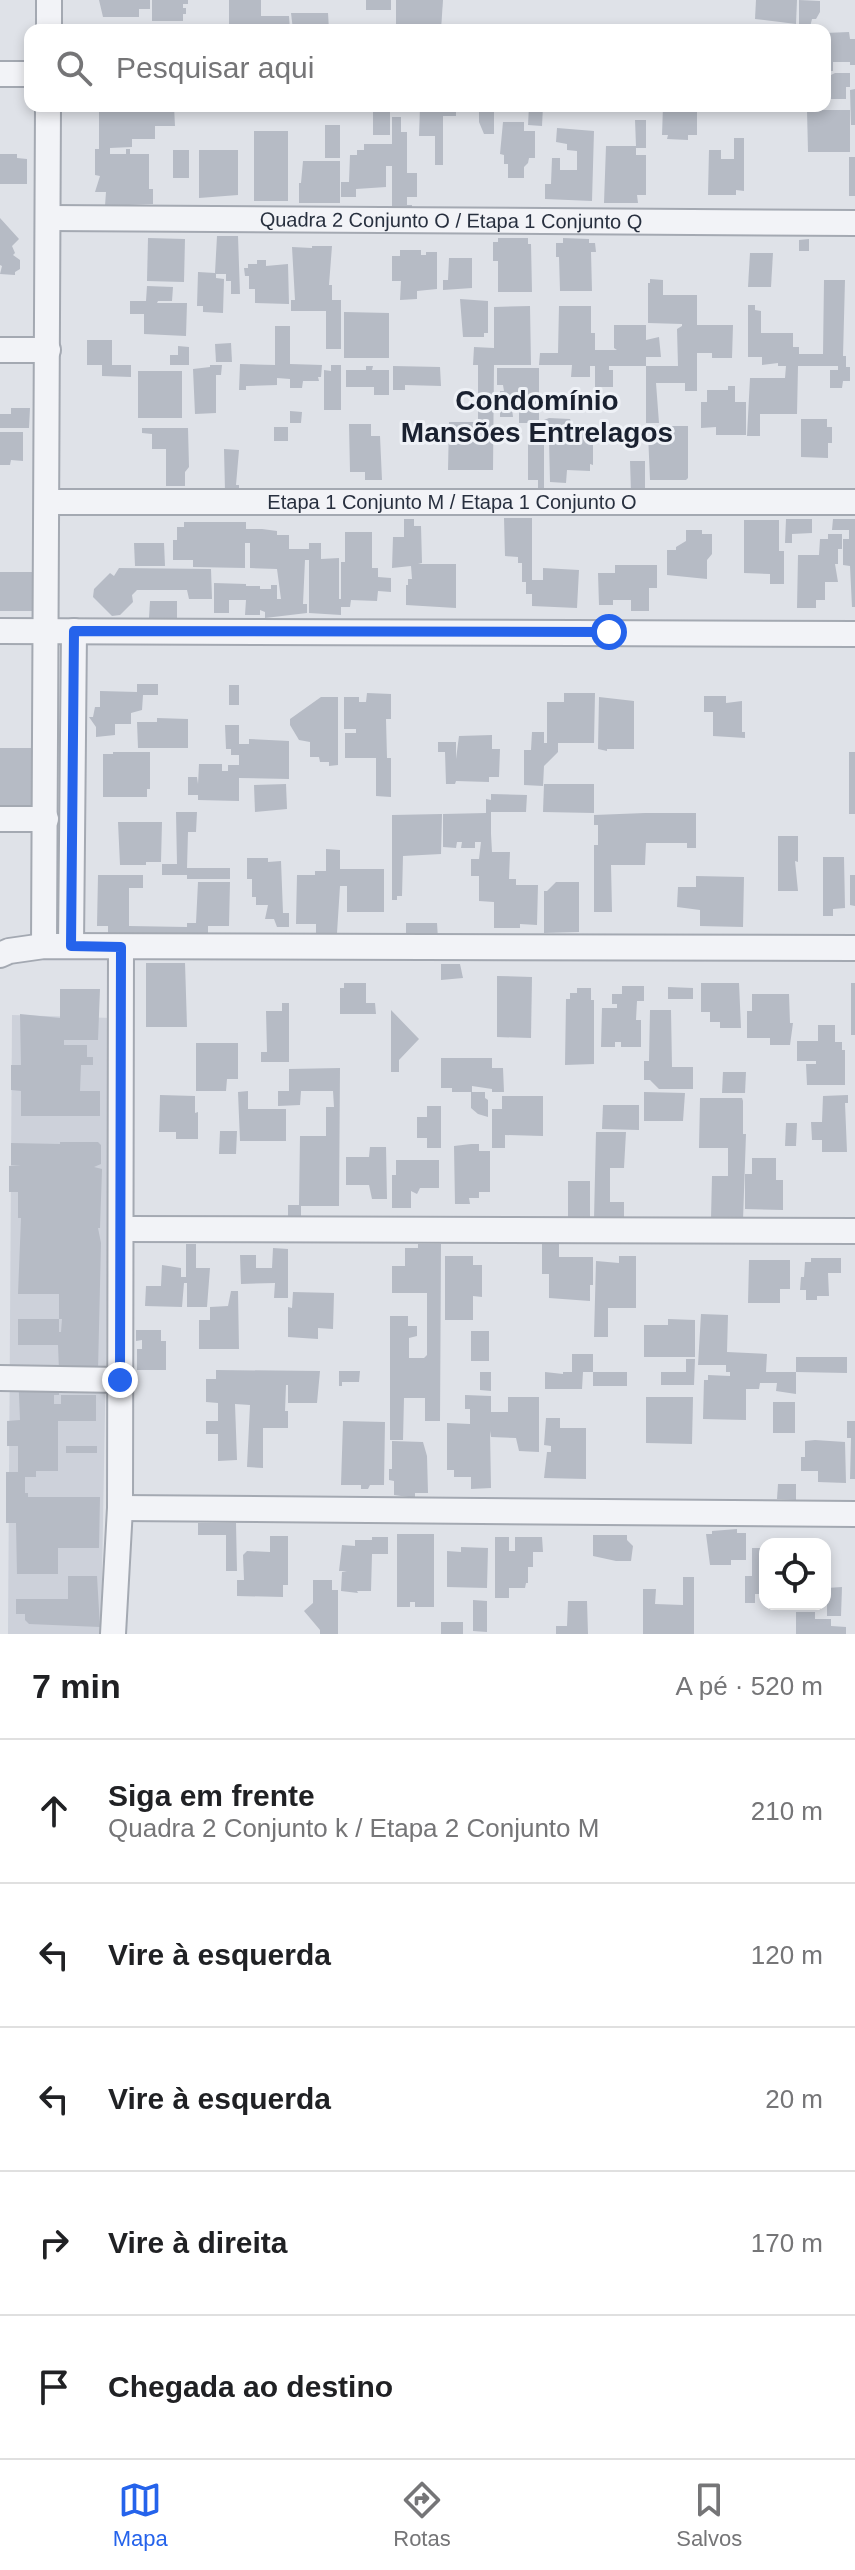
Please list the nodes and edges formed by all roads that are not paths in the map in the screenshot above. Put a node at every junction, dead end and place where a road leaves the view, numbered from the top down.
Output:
1 (49, 0) edge
2 (49, 24) edge
3 (0, 74) edge
4 (24, 74) edge
5 (48, 112) edge
6 (49, 218) junction
7 (855, 223) edge
8 (0, 350) edge
9 (48, 350) junction
10 (48, 502) junction
11 (855, 502) edge
12 (0, 631) edge
13 (47, 631) junction
14 (74, 631) junction
15 (855, 634) edge
16 (0, 819) edge
17 (46, 819) junction
18 (44, 946) junction
19 (71, 946) junction
20 (121, 947) junction
21 (855, 948) edge
22 (0, 955) edge
23 (122, 1229) junction
24 (855, 1231) edge
25 (0, 1378) edge
26 (120, 1380) junction
27 (120, 1508) junction
28 (855, 1514) edge
29 (113, 1634) edge

1 - 2 street
3 - 4 street
5 - 6 street
6 - 7 street, Quadra 2 Conjunto O / Etapa 1 Conjunto Q
6 - 9 street
8 - 9 street
9 - 10 street
10 - 11 street, Etapa 1 Conjunto M / Etapa 1 Conjunto O
10 - 13 street
12 - 13 street
13 - 14 street
13 - 17 street
14 - 15 street
14 - 19 street
16 - 17 street
17 - 18 street
18 - 19 street
18 - 22 street
19 - 20 street
20 - 21 street
20 - 23 street
23 - 24 street
23 - 26 street
25 - 26 street
26 - 27 street
27 - 28 street
27 - 29 street

